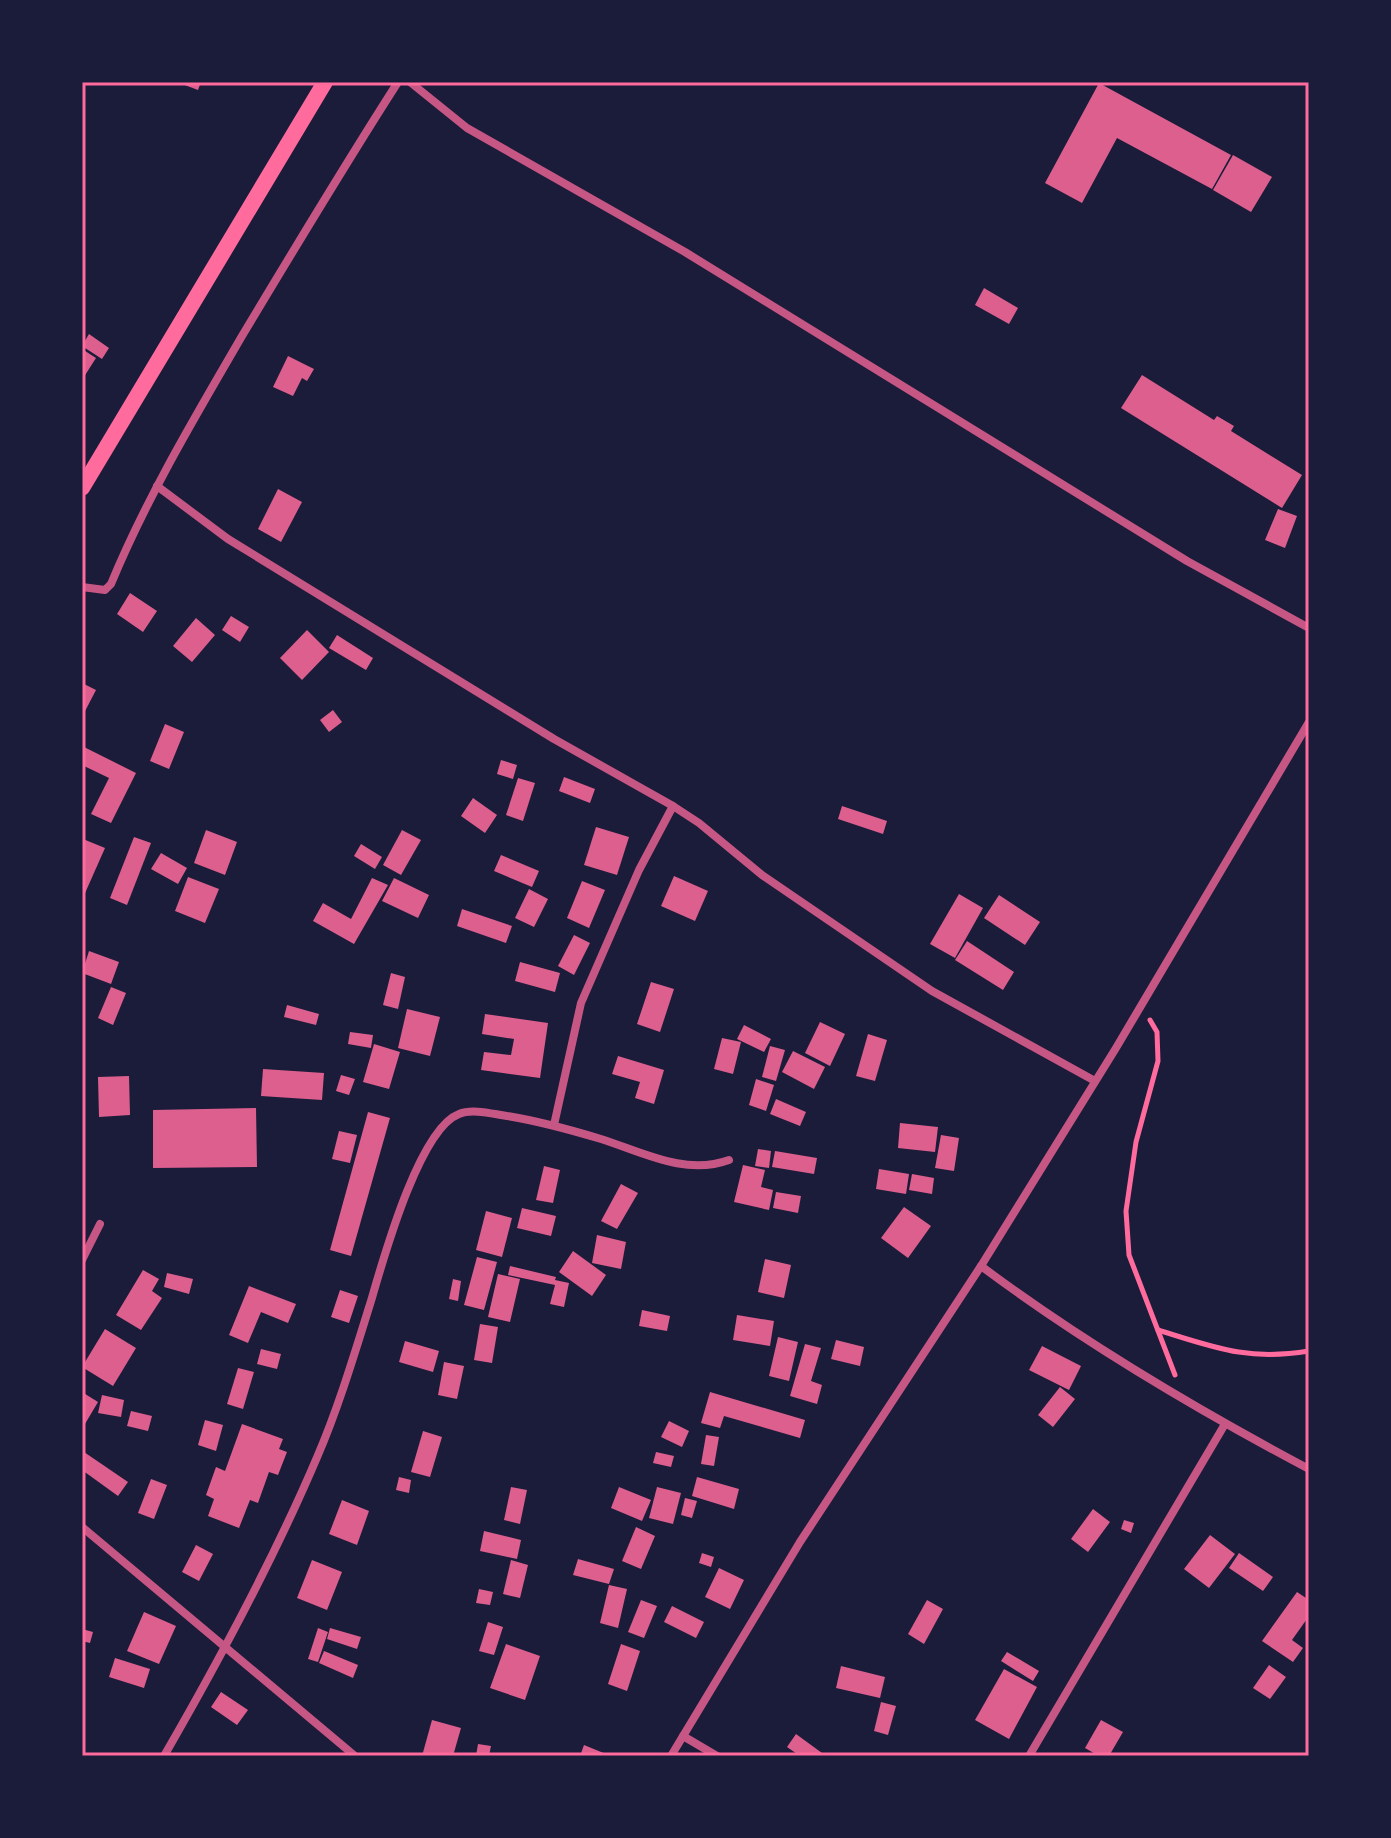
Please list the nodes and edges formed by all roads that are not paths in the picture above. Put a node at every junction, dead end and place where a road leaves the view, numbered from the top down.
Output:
1 (398, 82) edge
2 (410, 82) edge
3 (320, 83) edge
4 (157, 486) junction
5 (82, 488) edge
6 (82, 587) edge
7 (1309, 628) edge
8 (1309, 722) edge
9 (673, 806) junction
10 (1095, 1081) junction
11 (554, 1125) junction
12 (729, 1160) dead end
13 (100, 1224) dead end
14 (82, 1260) edge
15 (981, 1266) junction
16 (1225, 1424) junction
17 (1309, 1469) edge
18 (82, 1527) edge
19 (223, 1647) junction
20 (683, 1736) junction
21 (164, 1756) edge
22 (355, 1756) edge
23 (671, 1756) edge
24 (717, 1756) edge
25 (1029, 1756) edge

1 - 4 street
2 - 7 street
3 - 5 main road
4 - 6 street
4 - 9 street
8 - 10 street
9 - 10 street
9 - 11 street
10 - 15 street
11 - 12 street
11 - 19 street
13 - 14 street
15 - 16 street
15 - 20 street
16 - 17 street
16 - 25 street
18 - 19 street
19 - 21 street
19 - 22 street
20 - 23 street
20 - 24 street

